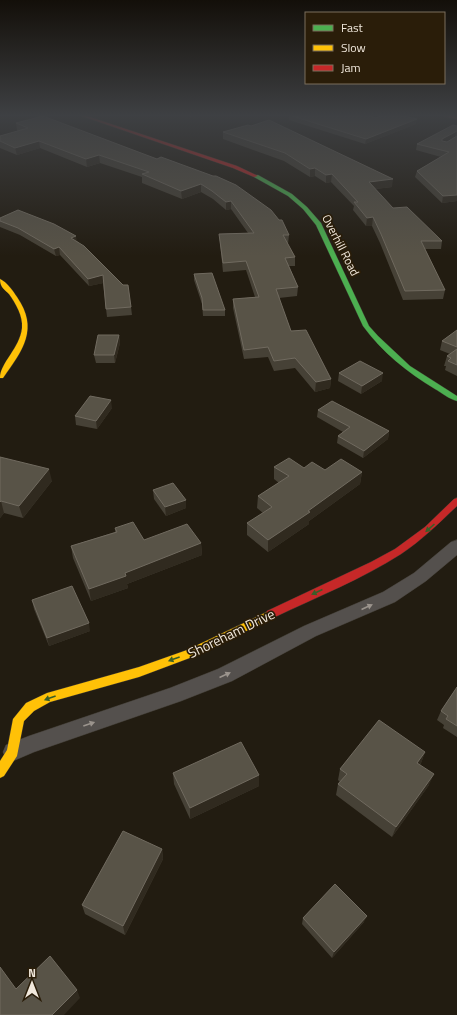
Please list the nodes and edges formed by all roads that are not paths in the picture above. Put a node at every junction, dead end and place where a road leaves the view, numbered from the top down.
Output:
1 (218, 161) edge
2 (0, 281) edge
3 (0, 376) edge
4 (457, 399) edge
5 (457, 501) edge
6 (457, 546) edge
7 (9, 758) junction
8 (0, 772) edge

1 - 4 street, Overhill Road
2 - 3 street
5 -> 7 street, Shoreham Drive
7 -> 6 street
7 - 8 street

